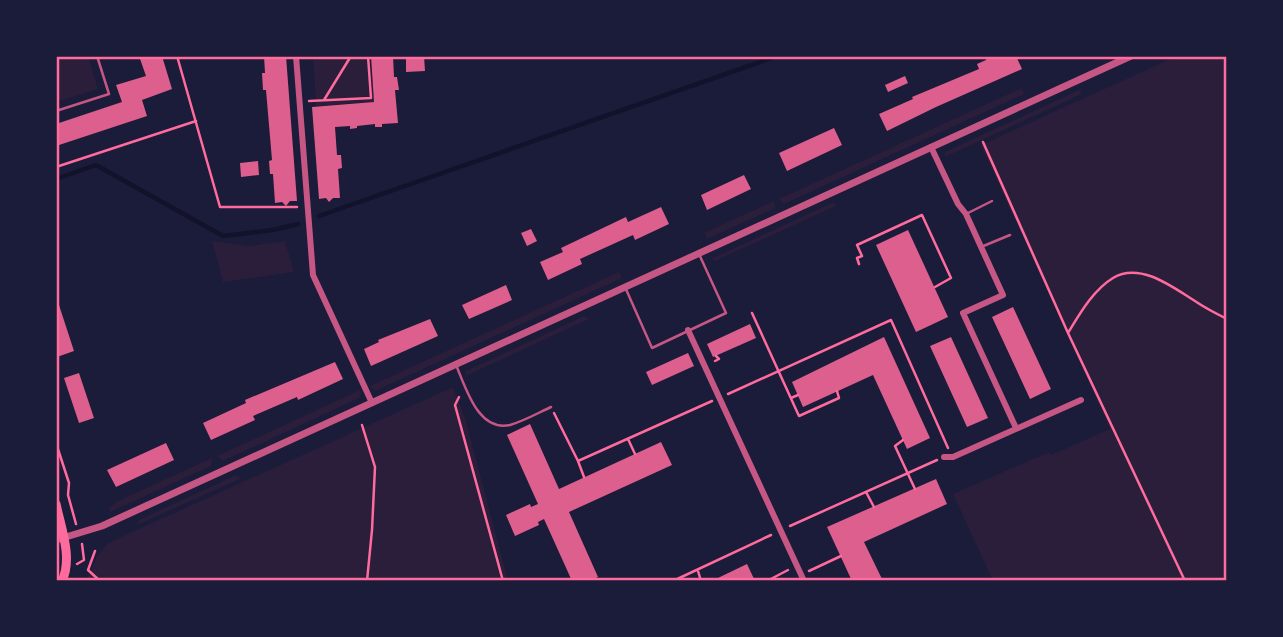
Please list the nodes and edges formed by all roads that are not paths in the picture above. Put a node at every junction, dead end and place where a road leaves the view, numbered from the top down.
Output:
1 (97, 56) edge
2 (296, 56) edge
3 (1132, 56) edge
4 (56, 111) edge
5 (931, 147) junction
6 (992, 201) dead end
7 (966, 214) junction
8 (1010, 235) dead end
9 (981, 247) junction
10 (699, 254) junction
11 (625, 287) junction
12 (688, 330) junction
13 (456, 365) junction
14 (1081, 400) dead end
15 (372, 403) junction
16 (551, 407) road end
17 (1016, 428) junction
18 (944, 457) road end
19 (56, 504) edge
20 (60, 538) edge
21 (802, 578) edge
22 (62, 581) edge

1 - 4 lane
2 - 15 street
3 - 5 street
5 - 7 street
5 - 10 street
6 - 7 lane
7 - 9 street
8 - 9 lane
9 - 17 street
10 - 11 street
10 - 12 lane
11 - 12 lane
11 - 13 street
12 - 21 street
13 - 15 street
13 - 16 lane
14 - 17 street
15 - 20 street
17 - 18 street
19 - 20 main road
20 - 22 main road

